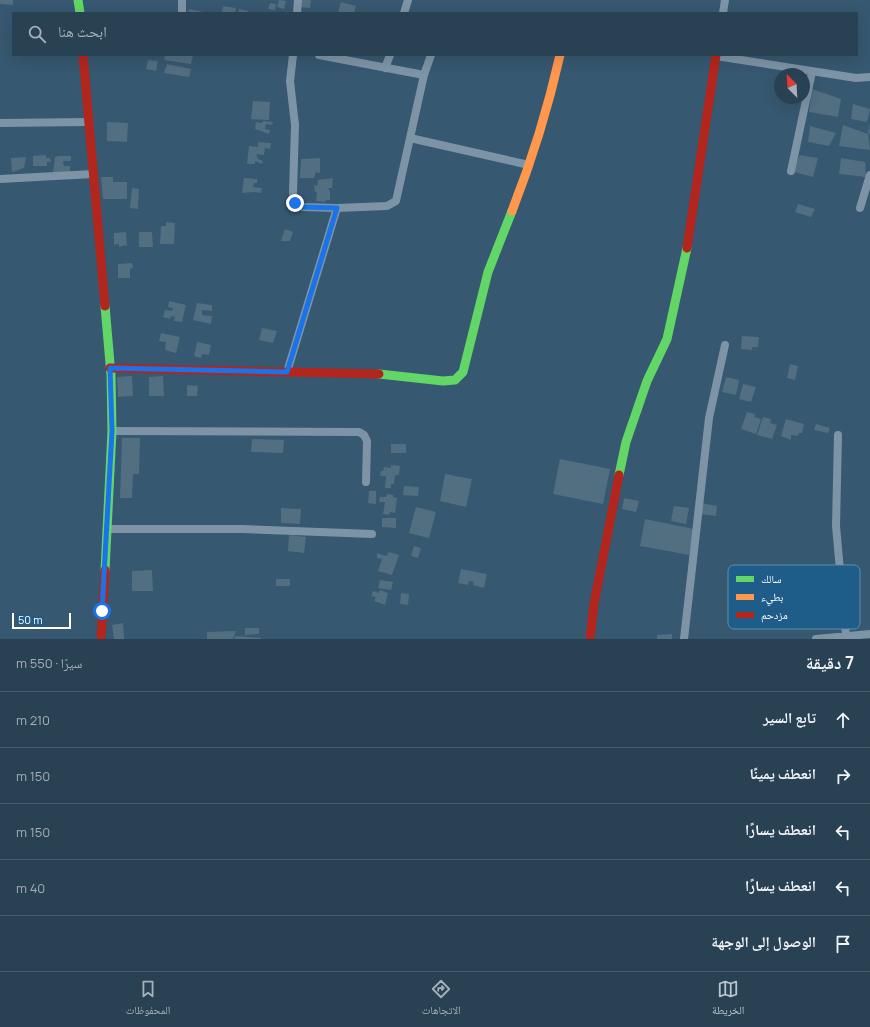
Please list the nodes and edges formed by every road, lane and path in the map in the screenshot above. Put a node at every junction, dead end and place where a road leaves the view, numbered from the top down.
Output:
1 (78, 0) edge
2 (182, 0) edge
3 (298, 0) edge
4 (408, 0) edge
5 (725, 0) edge
6 (80, 12) edge
7 (182, 12) edge
8 (297, 12) edge
9 (404, 12) edge
10 (723, 12) edge
11 (83, 56) edge
12 (293, 56) edge
13 (324, 56) edge
14 (390, 56) edge
15 (431, 56) edge
16 (560, 56) edge
17 (716, 56) edge
18 (722, 56) edge
19 (385, 68) junction
20 (812, 72) junction
21 (424, 75) junction
22 (870, 77) edge
23 (89, 122) junction
24 (0, 123) edge
25 (410, 138) junction
26 (529, 165) junction
27 (791, 170) dead end
28 (94, 174) junction
29 (870, 176) edge
30 (0, 179) edge
31 (337, 208) junction
32 (860, 208) dead end
33 (725, 345) dead end
34 (110, 368) junction
35 (287, 372) junction
36 (112, 431) junction
37 (838, 435) dead end
38 (366, 482) dead end
39 (108, 529) junction
40 (372, 534) dead end
41 (840, 565) edge
42 (845, 629) edge
43 (870, 634) edge
44 (846, 636) junction
45 (101, 639) edge
46 (590, 639) edge
47 (684, 639) edge
48 (816, 639) edge

1 - 6 street
2 - 7 street
3 - 8 street
4 - 9 street
5 - 10 street
11 - 23 street
12 - 31 street
13 - 19 street
14 - 19 street
15 - 21 street
16 - 26 street
17 - 46 street
18 - 20 street
19 - 21 street
20 - 22 street
20 - 27 street
21 - 25 street
23 - 24 street
23 - 28 street
25 - 26 street
25 - 31 street
26 - 35 street
28 - 30 street
28 - 34 street
29 - 32 street
31 - 35 street
33 - 47 street
34 - 35 street
34 - 36 street
36 - 38 street
36 - 39 street
37 - 41 street
39 - 40 street
39 - 45 street
42 - 44 street
43 - 44 street
44 - 48 street

